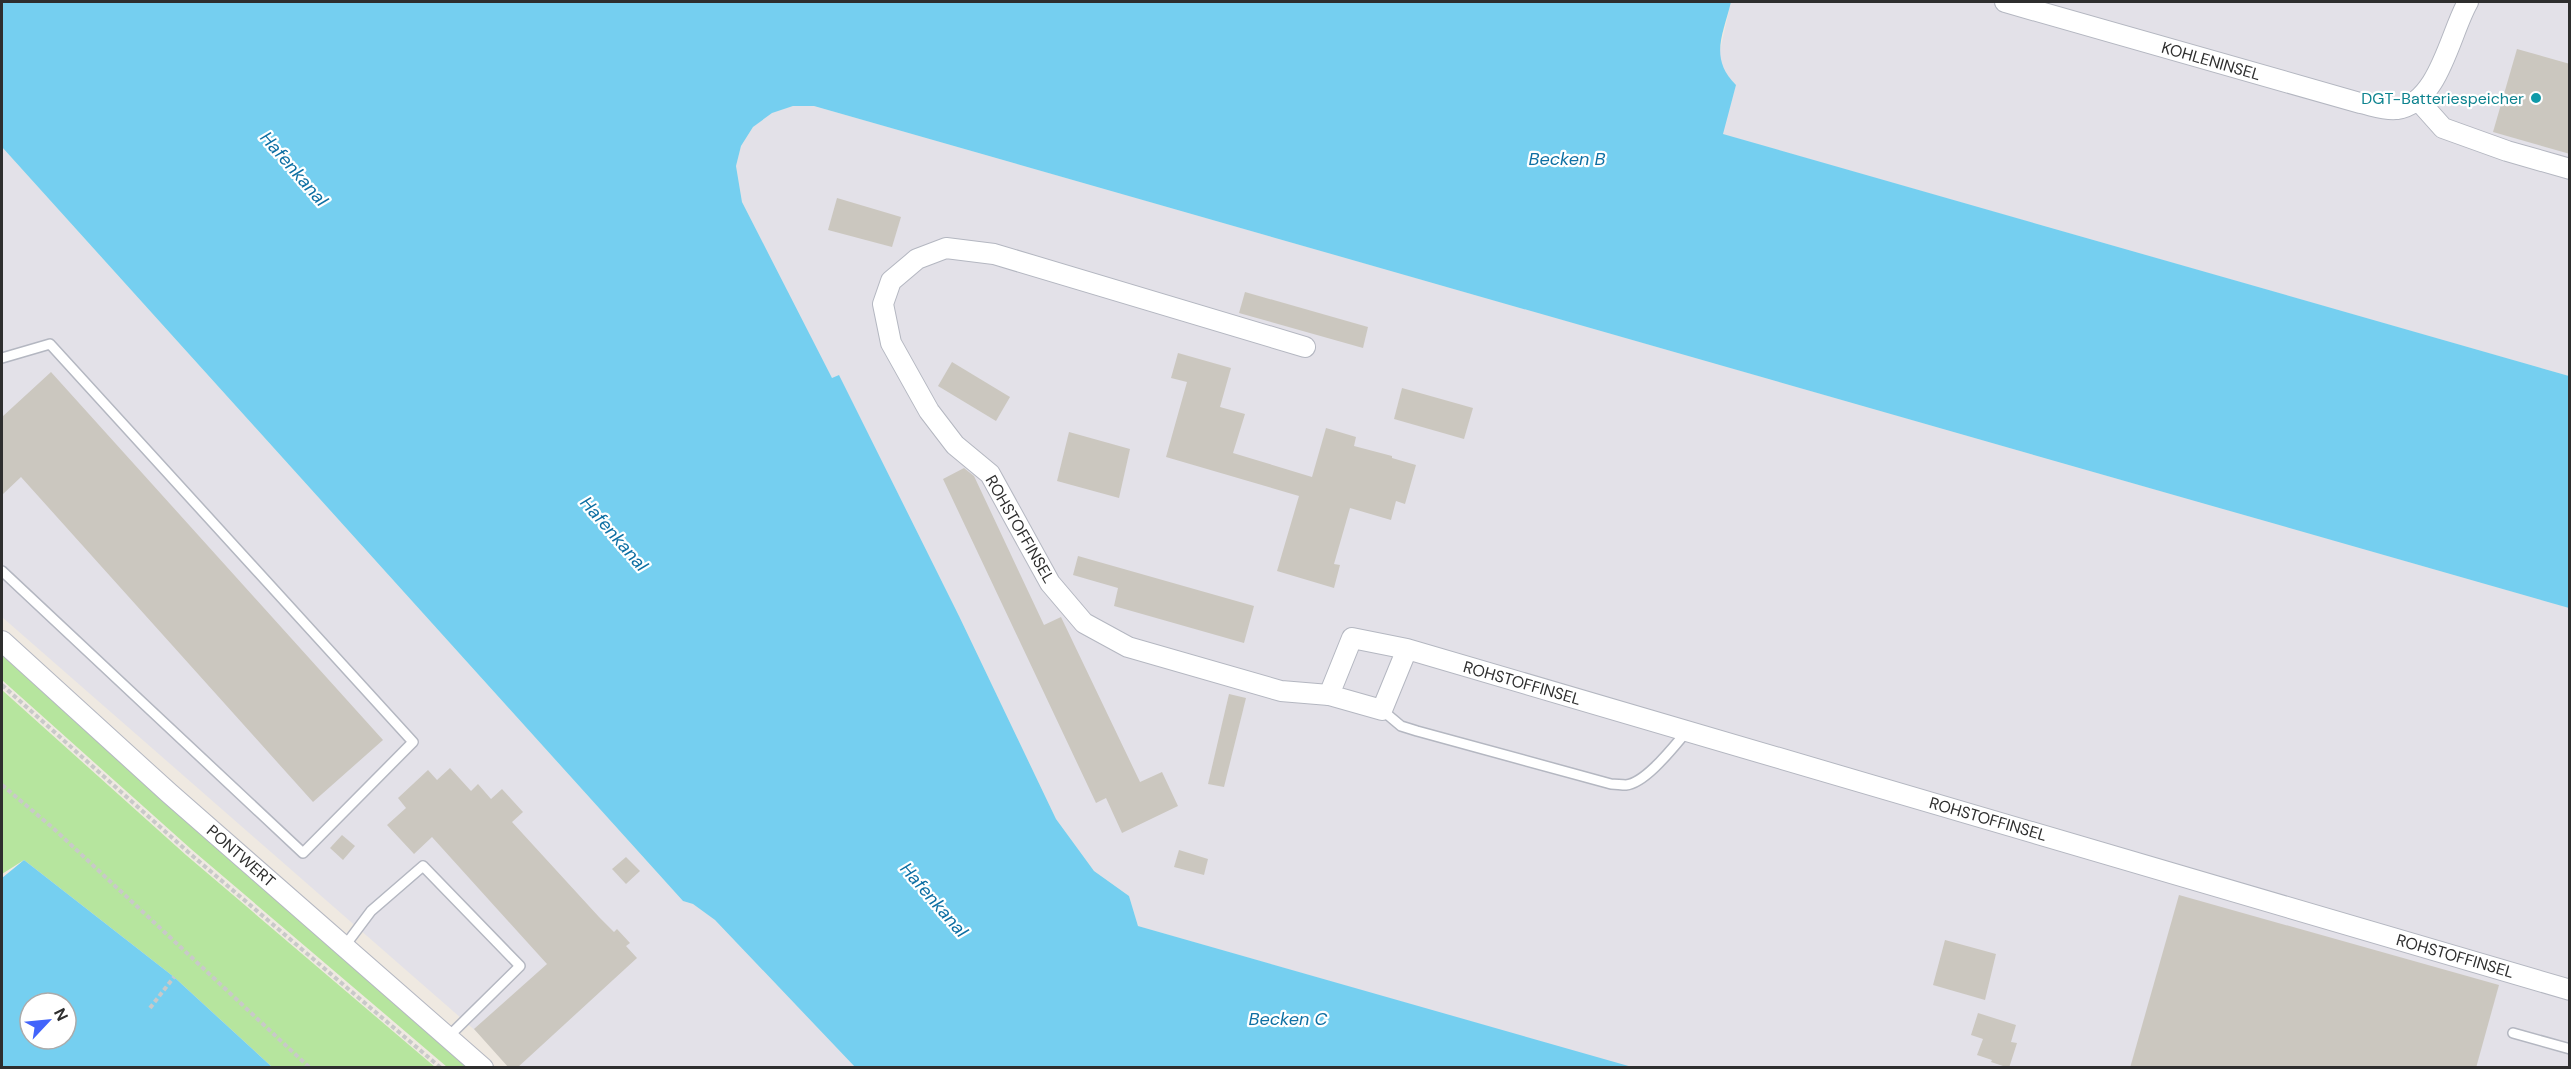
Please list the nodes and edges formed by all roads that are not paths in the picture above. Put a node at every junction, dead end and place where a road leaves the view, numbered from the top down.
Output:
1 (2005, 2) edge
2 (2468, 2) edge
3 (2418, 100) junction
4 (2570, 169) edge
5 (1305, 347) dead end
6 (2, 358) edge
7 (2, 571) edge
8 (2, 641) edge
9 (1407, 649) junction
10 (1329, 695) junction
11 (1382, 710) junction
12 (1687, 731) junction
13 (344, 947) junction
14 (2570, 990) edge
15 (2513, 1033) dead end
16 (448, 1037) junction
17 (2570, 1049) edge
18 (483, 1068) edge

1 - 3 street, KOHLENINSEL
2 - 3 street
3 - 4 street
5 - 10 street, ROHSTOFFINSEL
6 - 7 lane
8 - 13 street, PONTWERT
9 - 10 street, ROHSTOFFINSEL
9 - 11 street
9 - 12 street, ROHSTOFFINSEL
10 - 11 street, ROHSTOFFINSEL
11 - 12 lane
12 - 14 street, ROHSTOFFINSEL
13 - 16 street, PONTWERT
13 - 16 lane
15 - 17 lane
16 - 18 street, PONTWERT

